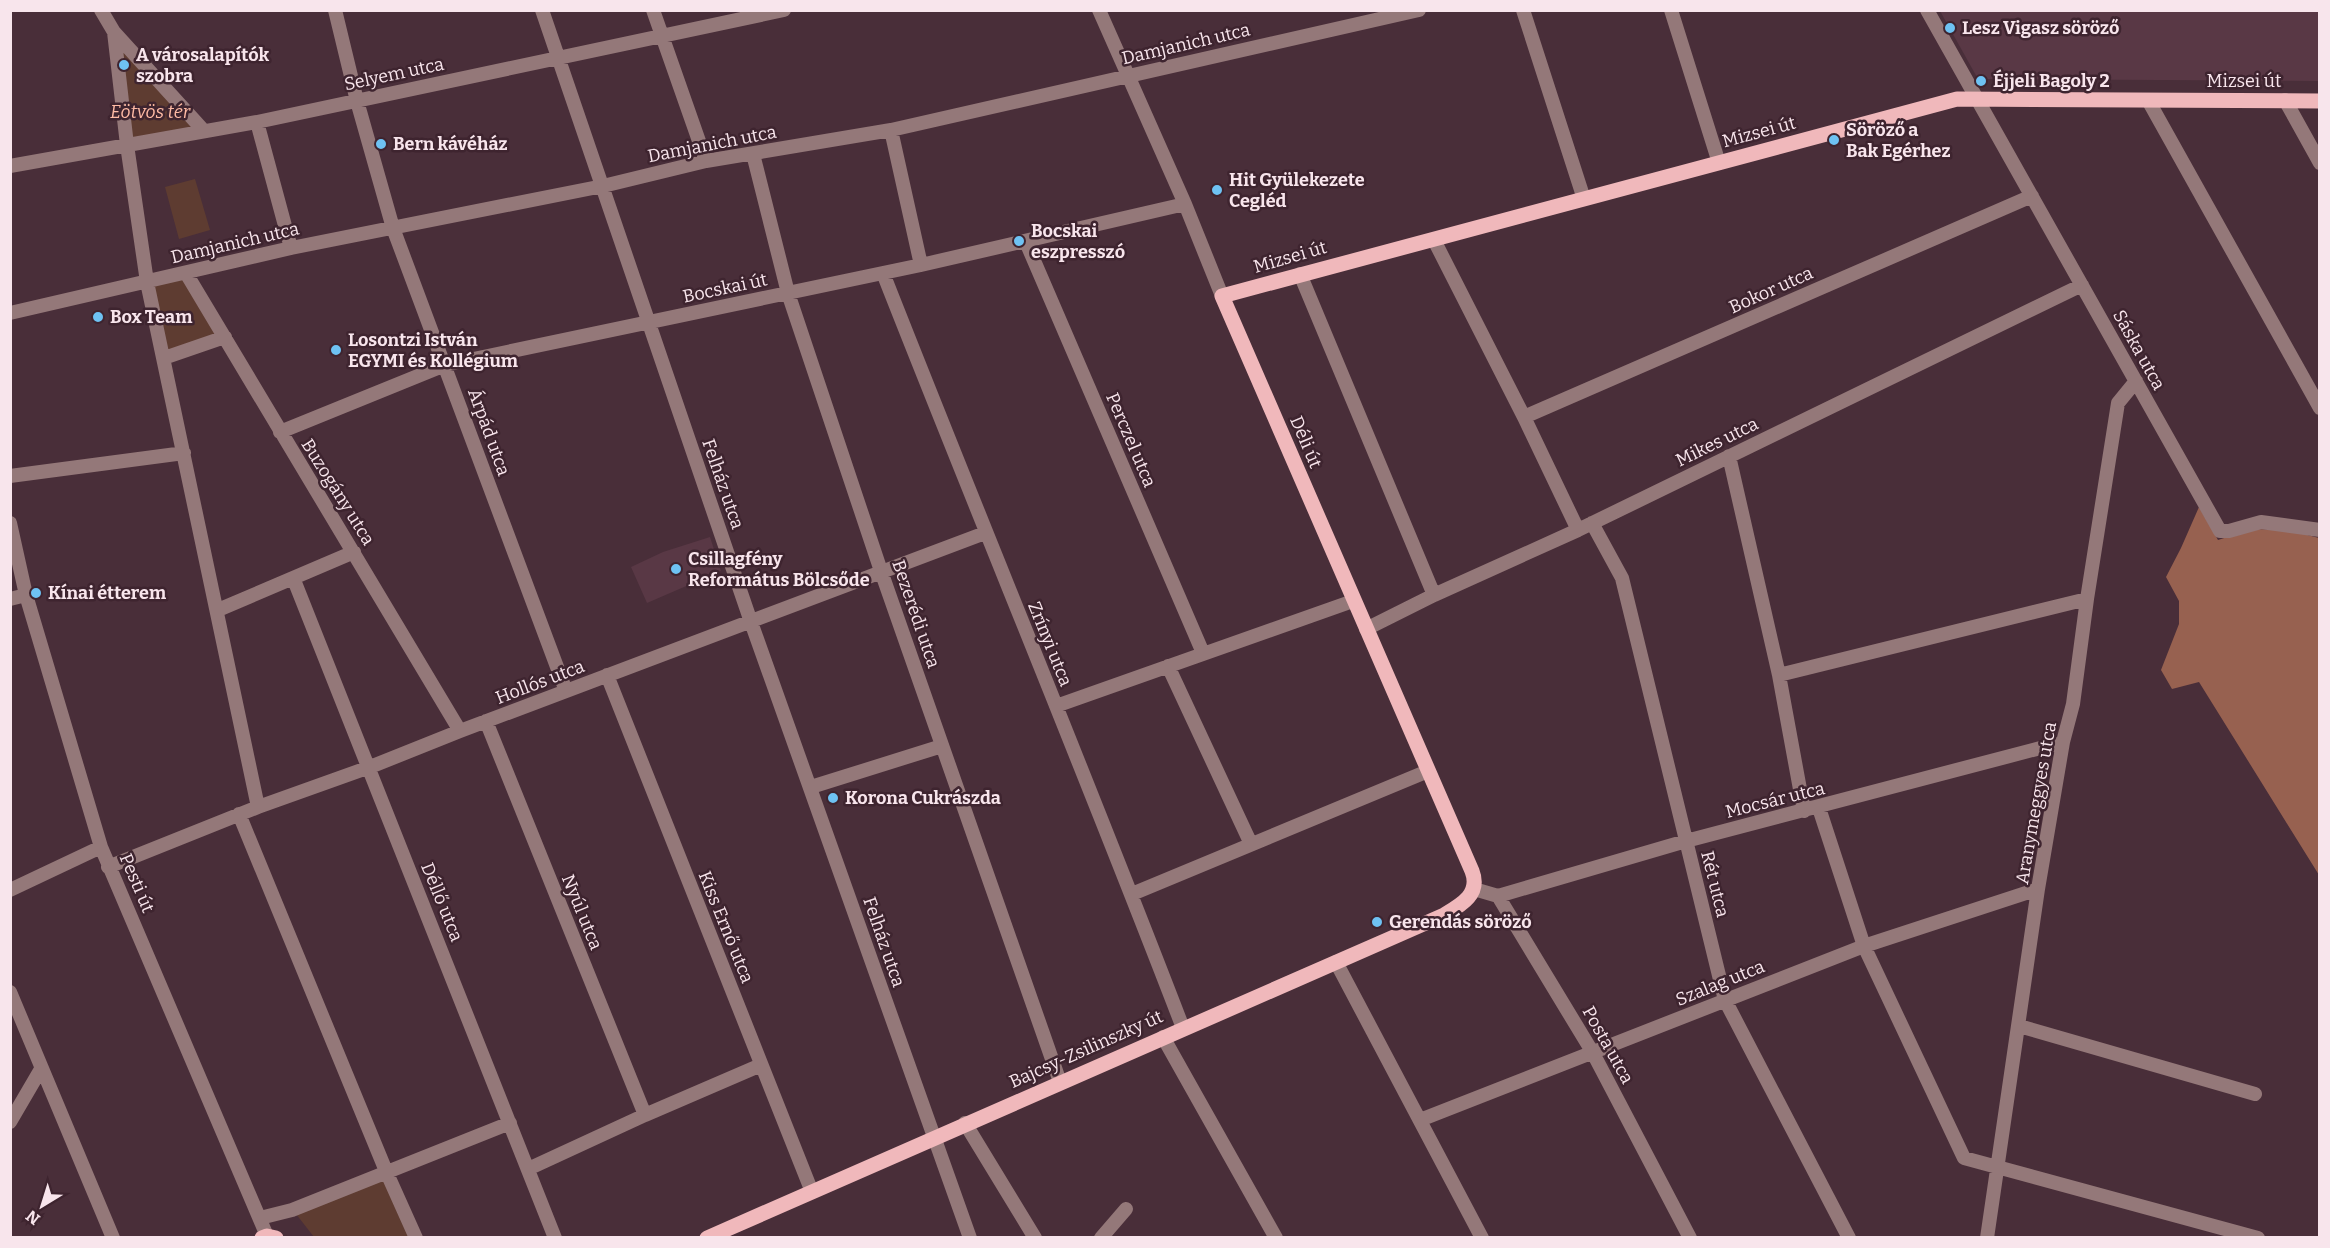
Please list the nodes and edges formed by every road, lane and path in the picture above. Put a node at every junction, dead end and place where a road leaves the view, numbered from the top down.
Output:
1 (101, 10) edge
2 (335, 10) edge
3 (542, 10) edge
4 (653, 10) edge
5 (784, 10) edge
6 (1099, 10) edge
7 (1419, 10) edge
8 (1523, 10) edge
9 (1671, 10) edge
10 (1927, 10) edge
11 (114, 32) junction
12 (662, 36) junction
13 (558, 57) junction
14 (1127, 76) junction
15 (1976, 99) junction
16 (2148, 100) junction
17 (2285, 100) junction
18 (357, 101) junction
19 (2319, 101) edge
20 (257, 122) junction
21 (891, 130) junction
22 (204, 131) junction
23 (127, 145) junction
24 (753, 154) junction
25 (706, 161) junction
26 (1719, 163) junction
27 (2319, 163) edge
28 (10, 166) edge
29 (603, 186) junction
30 (2032, 196) junction
31 (1584, 199) junction
32 (1185, 204) junction
33 (393, 228) junction
34 (1434, 240) junction
35 (1026, 242) junction
36 (291, 248) junction
37 (921, 265) junction
38 (186, 273) junction
39 (883, 273) junction
40 (1300, 274) junction
41 (147, 282) junction
42 (2082, 285) junction
43 (788, 293) junction
44 (1222, 296) junction
45 (10, 313) edge
46 (648, 323) junction
47 (225, 337) junction
48 (164, 358) junction
49 (445, 365) junction
50 (2136, 381) junction
51 (2318, 402) edge
52 (1524, 417) junction
53 (280, 432) junction
54 (183, 453) junction
55 (1729, 456) junction
56 (10, 476) edge
57 (10, 523) edge
58 (1592, 523) junction
59 (1578, 530) junction
60 (2319, 530) edge
61 (985, 533) junction
62 (354, 552) junction
63 (881, 571) junction
64 (294, 580) junction
65 (26, 595) junction
66 (1434, 595) junction
67 (10, 599) edge
68 (2087, 599) junction
69 (1353, 601) junction
70 (218, 610) junction
71 (752, 622) junction
72 (1366, 629) junction
73 (1203, 653) junction
74 (1168, 666) junction
75 (607, 675) junction
76 (1779, 675) junction
77 (566, 691) junction
78 (1056, 706) junction
79 (486, 722) junction
80 (460, 731) junction
81 (2063, 742) junction
82 (942, 746) junction
83 (370, 767) junction
84 (1428, 771) junction
85 (811, 787) junction
86 (258, 807) junction
87 (1819, 808) junction
88 (1804, 811) junction
89 (240, 814) junction
90 (1686, 841) junction
91 (1251, 844) junction
92 (101, 847) junction
93 (108, 867) junction
94 (1474, 889) junction
95 (2038, 889) junction
96 (10, 890) edge
97 (1132, 894) junction
98 (1498, 896) junction
99 (1864, 946) junction
100 (1336, 962) junction
101 (10, 992) edge
102 (1725, 1000) junction
103 (2019, 1026) junction
104 (1183, 1028) junction
105 (1162, 1037) junction
106 (1593, 1053) junction
107 (761, 1065) junction
108 (41, 1070) junction
109 (1060, 1082) junction
110 (2255, 1094) dead end
111 (645, 1115) junction
112 (1420, 1120) junction
113 (10, 1122) edge
114 (965, 1123) junction
115 (510, 1124) junction
116 (933, 1138) junction
117 (1996, 1167) junction
118 (528, 1169) junction
119 (386, 1171) junction
120 (812, 1192) junction
121 (1126, 1209) dead end
122 (260, 1218) junction
123 (268, 1237) edge
124 (113, 1238) edge
125 (416, 1238) edge
126 (555, 1238) edge
127 (707, 1238) edge
128 (970, 1238) edge
129 (1035, 1238) edge
130 (1101, 1238) edge
131 (1276, 1238) edge
132 (1482, 1238) edge
133 (1690, 1238) edge
134 (1849, 1238) edge
135 (1987, 1238) edge
136 (2258, 1238) edge

1 - 11 street
2 - 18 street, Árpád utca
3 - 13 street, Felház utca
4 - 12 street
5 - 12 street, Selyem utca
6 - 14 street, Déli út
7 - 14 street, Damjanich utca
8 - 31 street
9 - 26 street
10 - 15 street, Sáska utca
11 - 22 street
11 - 23 street
12 - 13 street, Selyem utca
12 - 25 street
13 - 18 street, Selyem utca
13 - 29 street, Felház utca
14 - 21 street, Damjanich utca
14 - 32 street, Déli út
15 - 16 main road, Mizsei út
15 - 26 main road, Mizsei út
15 - 30 street, Sáska utca
16 - 17 main road, Mizsei út
16 - 51 street
17 - 19 main road, Mizsei út
17 - 27 street
18 - 20 street, Selyem utca
18 - 33 street, Árpád utca
20 - 22 street, Selyem utca
20 - 36 street
21 - 24 street, Damjanich utca
21 - 37 street
22 - 23 street, Selyem utca
23 - 28 street, Selyem utca
23 - 41 street
24 - 25 street, Damjanich utca
24 - 43 street, Bezerédi utca
25 - 29 street, Damjanich utca
26 - 31 main road, Mizsei út
29 - 33 street, Damjanich utca
29 - 46 street, Felház utca
30 - 42 street, Sáska utca
30 - 52 street, Bokor utca
31 - 34 main road, Mizsei út
32 - 35 street, Bocskai út
32 - 44 street, Déli út
33 - 36 street, Damjanich utca
33 - 49 street, Árpád utca
34 - 40 main road, Mizsei út
34 - 52 street
35 - 37 street, Bocskai út
35 - 73 street, Perczel utca
36 - 38 street, Damjanich utca
37 - 39 street, Bocskai út
38 - 41 street, Damjanich utca
38 - 47 street, Buzogány utca
39 - 43 street, Bocskai út
39 - 61 street, Zrínyi utca
40 - 44 main road, Mizsei út
40 - 66 street
41 - 45 street, Damjanich utca
41 - 48 street
42 - 50 street, Sáska utca
42 - 55 street, Mikes utca
43 - 46 street, Bocskai út
43 - 63 street, Bezerédi utca
44 - 69 main road, Déli út
46 - 49 street, Bocskai út
46 - 71 street, Felház utca
47 - 48 street
47 - 53 street, Buzogány utca
48 - 54 street
49 - 53 street, Bocskai út
49 - 77 street, Árpád utca
50 - 60 street, Sáska utca
50 - 68 street, Aranymeggyes utca
52 - 59 street
53 - 62 street, Buzogány utca
54 - 56 street
54 - 70 street
55 - 58 street, Mikes utca
55 - 76 street
57 - 65 street, Pesti út
58 - 59 street, Mikes utca
58 - 90 street, Rét utca
59 - 66 street, Mikes utca
61 - 63 street, Hollós utca
61 - 78 street, Zrínyi utca
62 - 64 street
62 - 80 street, Buzogány utca
63 - 71 street, Hollós utca
63 - 82 street, Bezerédi utca
64 - 70 street
64 - 83 street, Déllő utca
65 - 67 street
65 - 92 street, Pesti út
66 - 72 street, Mikes utca
68 - 76 street
68 - 81 street, Aranymeggyes utca
69 - 72 main road, Déli út
69 - 73 street
70 - 86 street
71 - 75 street, Hollós utca
71 - 85 street, Felház utca
72 - 84 main road, Déli út
73 - 74 street
74 - 78 street
74 - 91 street
75 - 77 street, Hollós utca
75 - 107 street, Kiss Ernő utca
76 - 88 street
77 - 79 street, Hollós utca
78 - 97 street, Zrínyi utca
79 - 80 street, Hollós utca
79 - 111 street, Nyúl utca
80 - 83 street, Hollós utca
81 - 87 street, Mocsár utca
81 - 95 street, Aranymeggyes utca
82 - 85 street
82 - 109 street, Bezerédi utca
83 - 86 street, Hollós utca
83 - 115 street, Déllő utca
84 - 91 street
84 - 94 main road, Déli út
85 - 116 street, Felház utca
86 - 89 street, Hollós utca
87 - 88 street, Mocsár utca
87 - 99 street
88 - 90 street, Mocsár utca
89 - 93 street, Hollós utca
89 - 119 street
90 - 98 street, Mocsár utca
90 - 102 street, Rét utca
91 - 97 street
92 - 93 street, Pesti út
92 - 96 street
93 - 122 street, Pesti út
94 - 98 street
94 - 100 main road, Bajcsy-Zsilinszky út
95 - 99 street, Szalag utca
95 - 103 street, Aranymeggyes utca
97 - 104 street, Zrínyi utca
98 - 106 street, Posta utca
99 - 102 street, Szalag utca
99 - 117 street
100 - 104 main road, Bajcsy-Zsilinszky út
100 - 112 street
101 - 108 street
102 - 106 street, Szalag utca
102 - 134 street, Rét utca
103 - 110 street
103 - 117 street, Aranymeggyes utca
104 - 105 main road, Bajcsy-Zsilinszky út
105 - 109 main road, Bajcsy-Zsilinszky út
105 - 131 street
106 - 112 street, Szalag utca
106 - 133 street, Posta utca
107 - 111 street
107 - 120 street, Kiss Ernő utca
108 - 113 street
108 - 124 street
109 - 114 main road, Bajcsy-Zsilinszky út
111 - 118 street
112 - 132 street
114 - 116 main road, Bajcsy-Zsilinszky út
114 - 129 street
115 - 118 street, Déllő utca
115 - 119 street
116 - 120 main road, Bajcsy-Zsilinszky út
116 - 128 street, Felház utca
117 - 135 street, Aranymeggyes utca
117 - 136 street
118 - 126 street, Déllő utca
119 - 122 street
119 - 125 street
120 - 127 main road, Bajcsy-Zsilinszky út
121 - 130 street
122 - 123 street, Pesti út

